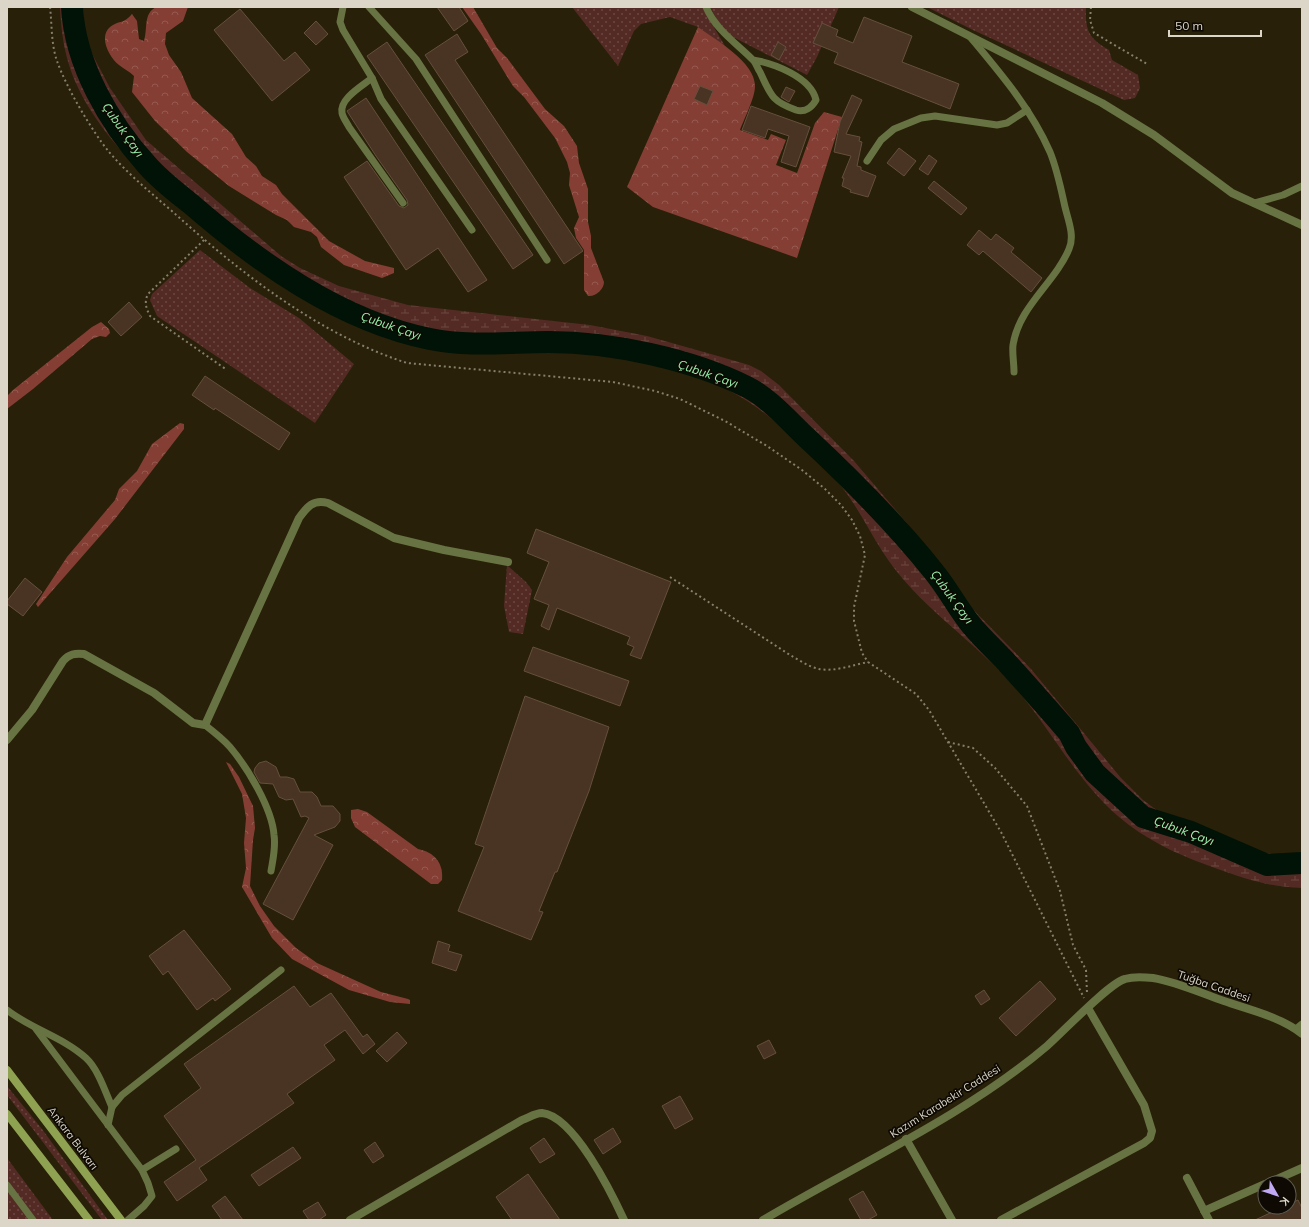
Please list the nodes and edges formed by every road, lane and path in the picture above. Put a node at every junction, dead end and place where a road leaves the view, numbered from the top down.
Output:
1 (50, 7) edge
2 (342, 7) edge
3 (369, 7) edge
4 (706, 7) edge
5 (912, 7) edge
6 (1091, 7) edge
7 (971, 38) junction
8 (754, 60) junction
9 (1148, 64) dead end
10 (372, 78) junction
11 (1027, 110) junction
12 (867, 162) dead end
13 (1302, 186) edge
14 (403, 203) dead end
15 (1254, 203) junction
16 (1302, 225) edge
17 (472, 230) dead end
18 (204, 240) junction
19 (548, 260) dead end
20 (227, 370) dead end
21 (1014, 372) dead end
22 (508, 562) dead end
23 (670, 577) dead end
24 (868, 662) junction
25 (204, 725) junction
26 (7, 740) edge
27 (948, 742) junction
28 (271, 871) dead end
29 (281, 970) dead end
30 (1123, 979) joint
31 (1088, 1008) junction
32 (7, 1010) edge
33 (36, 1029) junction
34 (1300, 1029) edge
35 (7, 1070) edge
36 (112, 1107) junction
37 (7, 1114) edge
38 (108, 1125) junction
39 (906, 1140) junction
40 (176, 1148) dead end
41 (1302, 1168) edge
42 (142, 1170) junction
43 (1286, 1175) edge
44 (1187, 1178) dead end
45 (7, 1184) edge
46 (1257, 1188) edge
47 (1204, 1211) junction
48 (33, 1220) edge
49 (89, 1220) edge
50 (120, 1220) edge
51 (128, 1220) edge
52 (350, 1220) edge
53 (624, 1220) edge
54 (764, 1220) edge
55 (952, 1220) edge
56 (1001, 1220) edge
57 (1209, 1220) edge

1 - 18 path
2 - 10 lane
3 - 19 lane
4 - 8 lane
5 - 7 street
6 - 9 path
7 - 11 lane
7 - 15 street
8 - 8 lane
10 - 14 lane
10 - 17 lane
11 - 12 lane
11 - 21 lane
13 - 15 lane
15 - 16 street
18 - 20 path
18 - 24 path
22 - 25 street
23 - 24 path
24 - 27 path
25 - 26 street
25 - 28 lane
27 - 31 path
27 - 31 path
29 - 36 lane
30 - 31 street, Kazım Karabekir Caddesi
30 - 34 street, Tuğba Caddesi
31 - 39 street, Kazım Karabekir Caddesi
31 - 56 street
32 - 33 lane
33 - 36 lane
33 - 38 lane
35 - 50 main road, Ankara Bulvarı
36 - 38 lane
37 - 49 main road
38 - 42 lane
39 - 54 street, Kazım Karabekir Caddesi
39 - 55 street
40 - 42 lane
41 - 43 street
42 - 51 lane
44 - 47 street
45 - 48 lane
46 - 47 street
47 - 57 street
52 - 53 street

